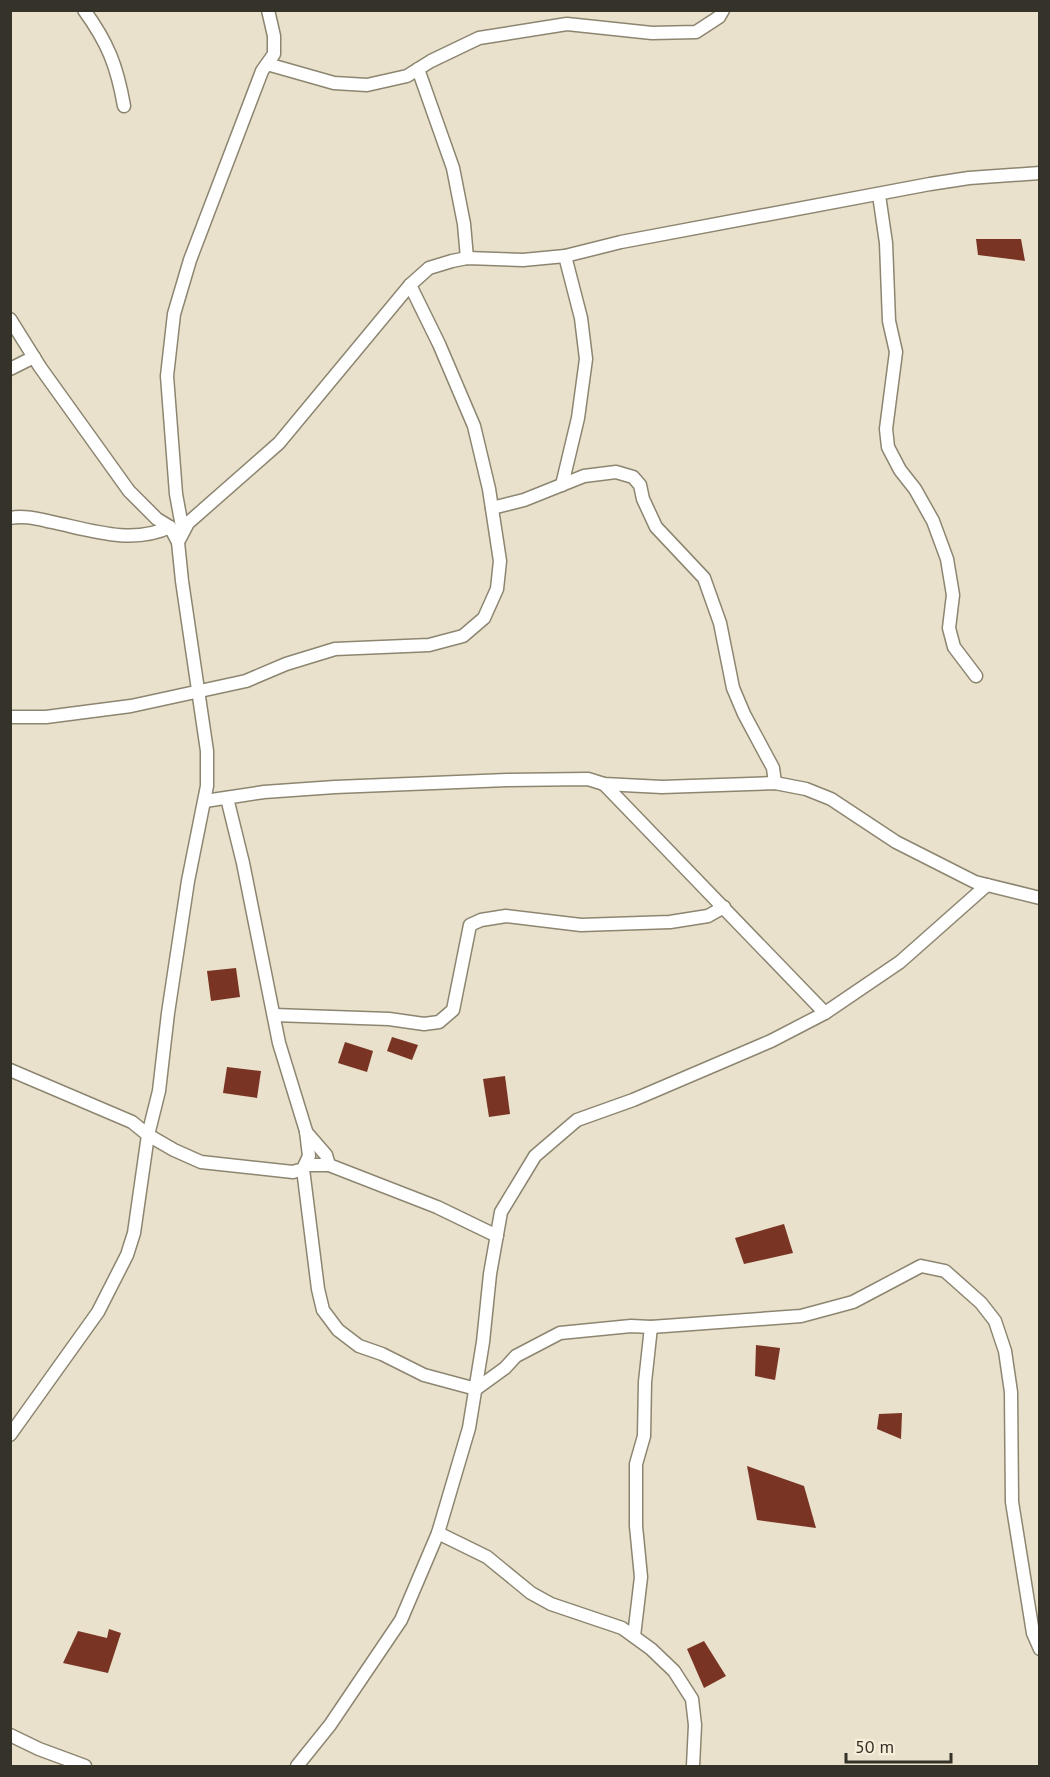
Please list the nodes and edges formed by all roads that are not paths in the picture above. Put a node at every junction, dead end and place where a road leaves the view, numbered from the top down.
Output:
1 (84, 10) edge
2 (268, 10) edge
3 (723, 10) edge
4 (267, 64) junction
5 (418, 69) junction
6 (124, 106) dead end
7 (1040, 173) edge
8 (879, 195) junction
9 (565, 256) junction
10 (467, 258) junction
11 (410, 285) junction
12 (10, 319) edge
13 (34, 357) junction
14 (10, 369) edge
15 (562, 485) junction
16 (492, 508) junction
17 (10, 518) edge
18 (170, 527) junction
19 (181, 537) junction
20 (976, 676) dead end
21 (199, 691) junction
22 (10, 717) edge
23 (775, 783) junction
24 (604, 784) junction
25 (227, 798) junction
26 (205, 801) junction
27 (987, 885) junction
28 (1040, 898) edge
29 (724, 908) junction
30 (825, 1013) junction
31 (274, 1015) junction
32 (10, 1070) edge
33 (306, 1131) junction
34 (148, 1136) junction
35 (329, 1165) junction
36 (304, 1167) junction
37 (497, 1236) junction
38 (651, 1327) junction
39 (476, 1389) junction
40 (10, 1436) edge
41 (438, 1533) junction
42 (634, 1636) junction
43 (1040, 1650) edge
44 (10, 1735) edge
45 (85, 1767) edge
46 (297, 1767) edge
47 (693, 1767) edge

1 - 6 street
2 - 4 street
3 - 5 street
4 - 5 street
4 - 19 street
5 - 10 street
7 - 8 street
8 - 9 street
8 - 20 street
9 - 10 street
9 - 15 street
10 - 11 street
11 - 16 street
11 - 19 street
12 - 13 street
13 - 14 street
13 - 18 street
15 - 16 street
15 - 23 street
16 - 21 street
17 - 18 street
18 - 19 street
19 - 21 street
21 - 22 street
21 - 26 street
23 - 24 street
23 - 27 street
24 - 25 street
24 - 29 street
25 - 26 street
25 - 31 street
26 - 34 street
27 - 28 street
27 - 30 street
29 - 30 street
29 - 31 street
30 - 37 street
31 - 33 street
32 - 34 street
33 - 35 street
33 - 36 street
34 - 36 street
34 - 40 street
35 - 36 street
35 - 37 street
36 - 39 street
37 - 39 street
38 - 39 street
38 - 42 street
38 - 43 street
39 - 41 street
41 - 42 street
41 - 46 street
42 - 47 street
44 - 45 street

